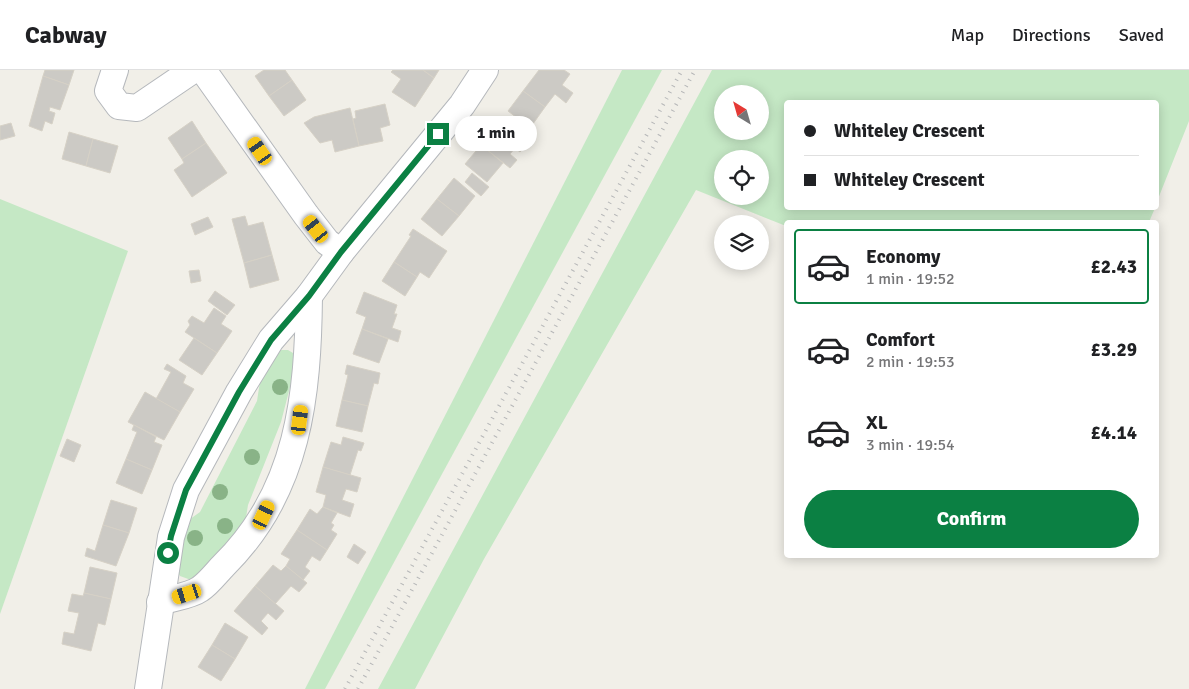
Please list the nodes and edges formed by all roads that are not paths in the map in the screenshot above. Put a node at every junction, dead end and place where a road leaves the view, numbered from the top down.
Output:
1 (116, 70) edge
2 (193, 70) edge
3 (203, 70) edge
4 (485, 70) edge
5 (341, 252) junction
6 (309, 296) junction
7 (160, 602) junction
8 (148, 689) edge

1 - 2 street
3 - 5 street
4 - 5 street
5 - 6 street
6 - 7 street
6 - 7 street
7 - 8 street

